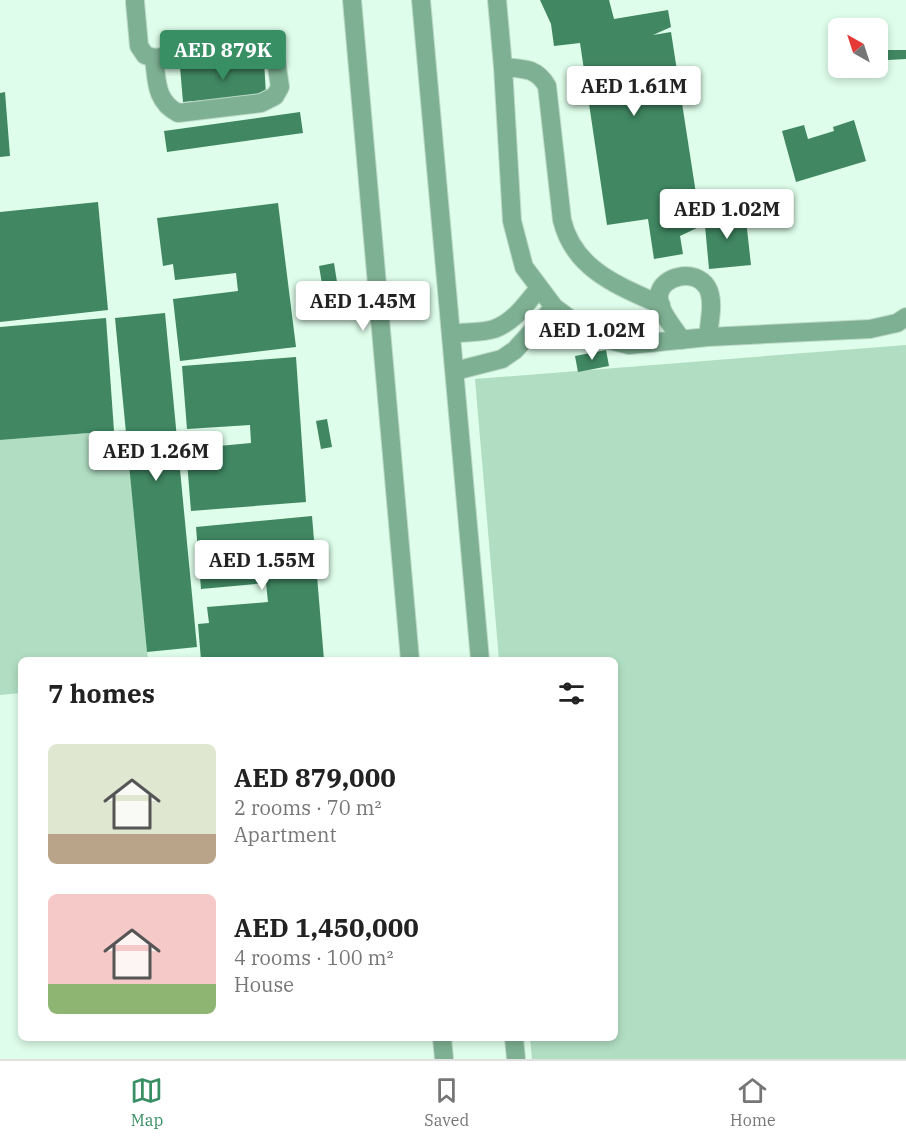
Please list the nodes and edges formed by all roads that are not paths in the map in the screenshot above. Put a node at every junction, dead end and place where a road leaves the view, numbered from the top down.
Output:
1 (352, 0) edge
2 (421, 0) edge
3 (496, 0) edge
4 (135, 2) dead end
5 (154, 58) junction
6 (503, 67) junction
7 (539, 288) junction
8 (661, 305) junction
9 (554, 307) junction
10 (906, 317) edge
11 (451, 334) junction
12 (708, 337) junction
13 (682, 340) junction
14 (455, 371) junction
15 (410, 657) edge
16 (480, 657) edge
17 (442, 1041) edge
18 (514, 1041) edge
19 (444, 1059) edge
20 (516, 1059) edge

1 - 15 street
2 - 11 street
3 - 6 street
4 - 5 street
5 - 5 street
6 - 7 street
6 - 8 street
7 - 9 street
7 - 11 street
8 - 12 street
8 - 13 street
9 - 13 street
9 - 14 street
10 - 12 street
11 - 14 street
12 - 13 street
14 - 16 street
17 - 19 street
18 - 20 street

